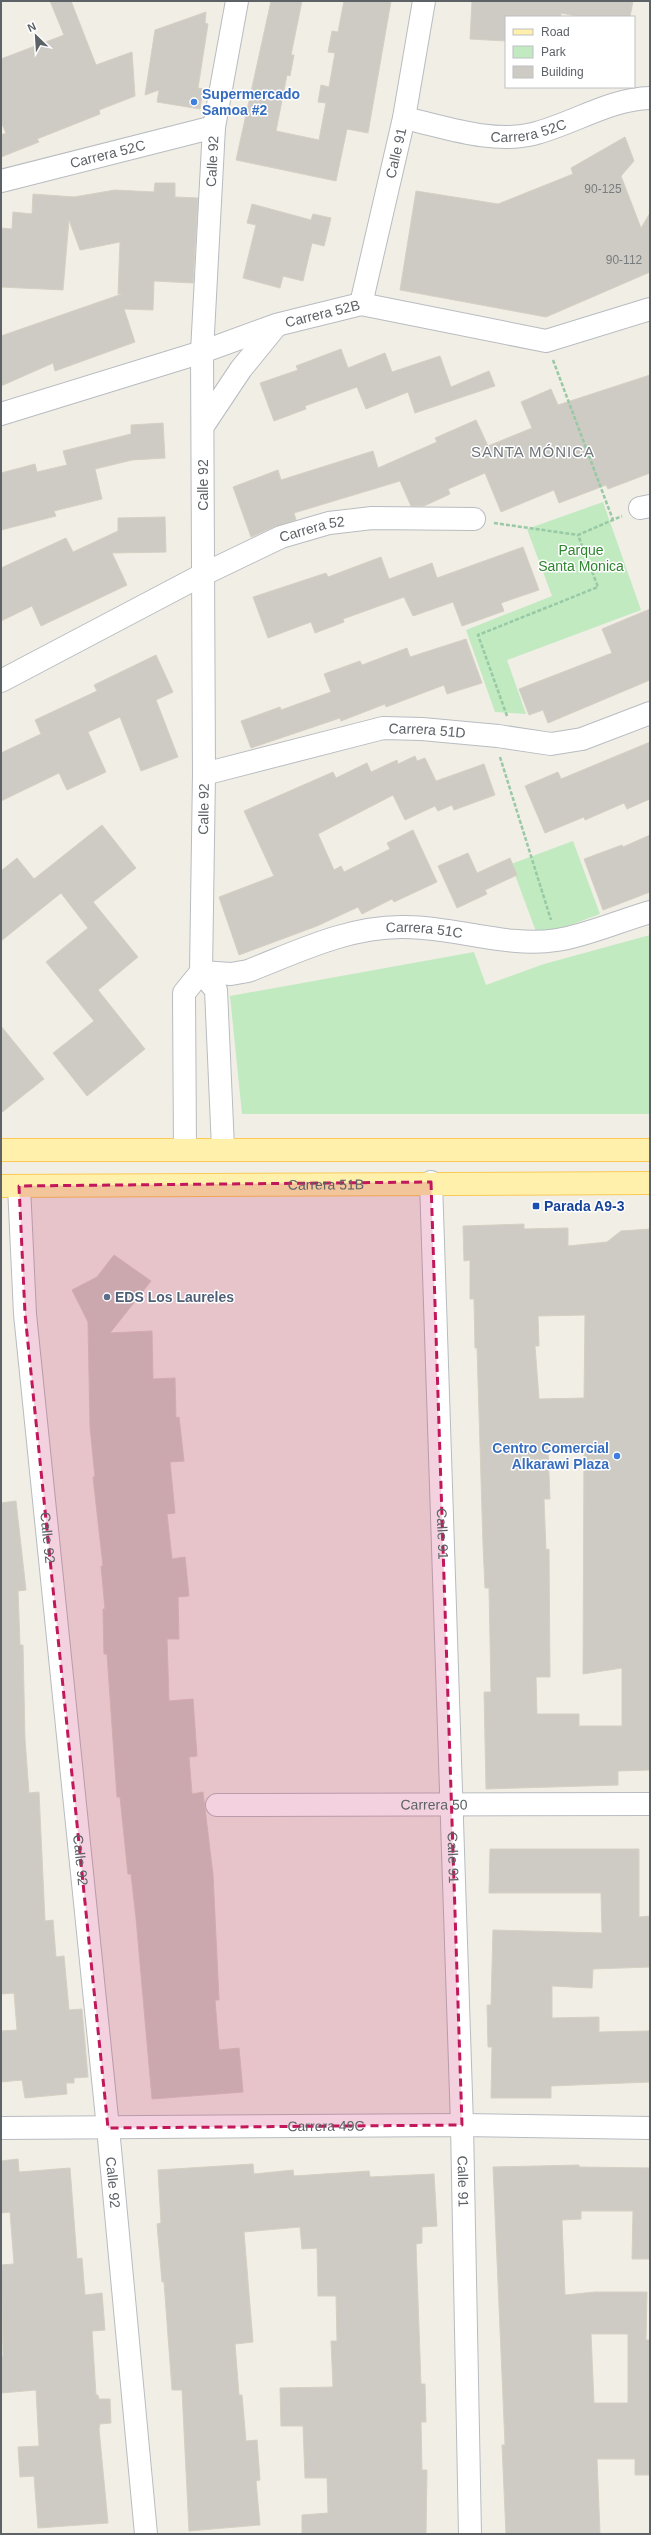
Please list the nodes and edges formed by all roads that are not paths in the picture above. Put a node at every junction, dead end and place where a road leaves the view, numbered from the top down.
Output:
1 (237, 1) edge
2 (424, 1) edge
3 (650, 98) edge
4 (404, 118) junction
5 (214, 127) junction
6 (1, 181) edge
7 (360, 304) junction
8 (650, 309) edge
9 (276, 325) junction
10 (202, 352) junction
11 (1, 414) edge
12 (203, 426) junction
13 (474, 519) road end
14 (204, 574) junction
15 (1, 681) edge
16 (650, 713) edge
17 (204, 774) junction
18 (650, 912) edge
19 (201, 972) junction
20 (185, 1148) junction
21 (223, 1148) junction
22 (1, 1150) edge
23 (650, 1150) edge
24 (431, 1182) junction
25 (650, 1183) edge
26 (10, 1186) edge
27 (450, 1804) junction
28 (650, 1804) edge
29 (217, 1805) dead end
30 (462, 2125) junction
31 (1, 2128) edge
32 (108, 2128) junction
33 (650, 2128) edge
34 (146, 2534) edge
35 (470, 2534) edge

1 - 5 street, Calle 92
2 - 4 street, Calle 91
3 - 4 street, Carrera 52C
4 - 7 street, Calle 91
5 - 6 street, Carrera 52C
5 - 10 street, Calle 92
7 - 8 street, Carrera 52B
7 - 9 street, Carrera 52B
9 - 10 street, Carrera 52B
9 - 12 street
10 - 11 street, Carrera 52B
10 - 12 street, Calle 92
12 - 14 street, Calle 92
13 - 14 street, Carrera 52
14 - 15 street, Carrera 52
14 - 17 street, Calle 92
16 - 17 street, Carrera 51D
17 - 19 street, Calle 92
18 - 19 street, Carrera 51C
19 - 20 street
19 - 21 street
20 - 21 main road
20 - 22 main road
21 - 23 main road
24 - 25 main road, Carrera 51B
24 - 26 main road, Carrera 51B
24 - 27 street, Calle 91
26 - 32 street, Calle 92
27 - 28 street, Carrera 50
27 - 29 street, Carrera 50
27 - 30 street, Calle 91
30 - 32 street, Carrera 49C
30 - 33 street, Carrera 49C
30 - 35 street, Calle 91
31 - 32 street, Carrera 49C
32 - 34 street, Calle 92

